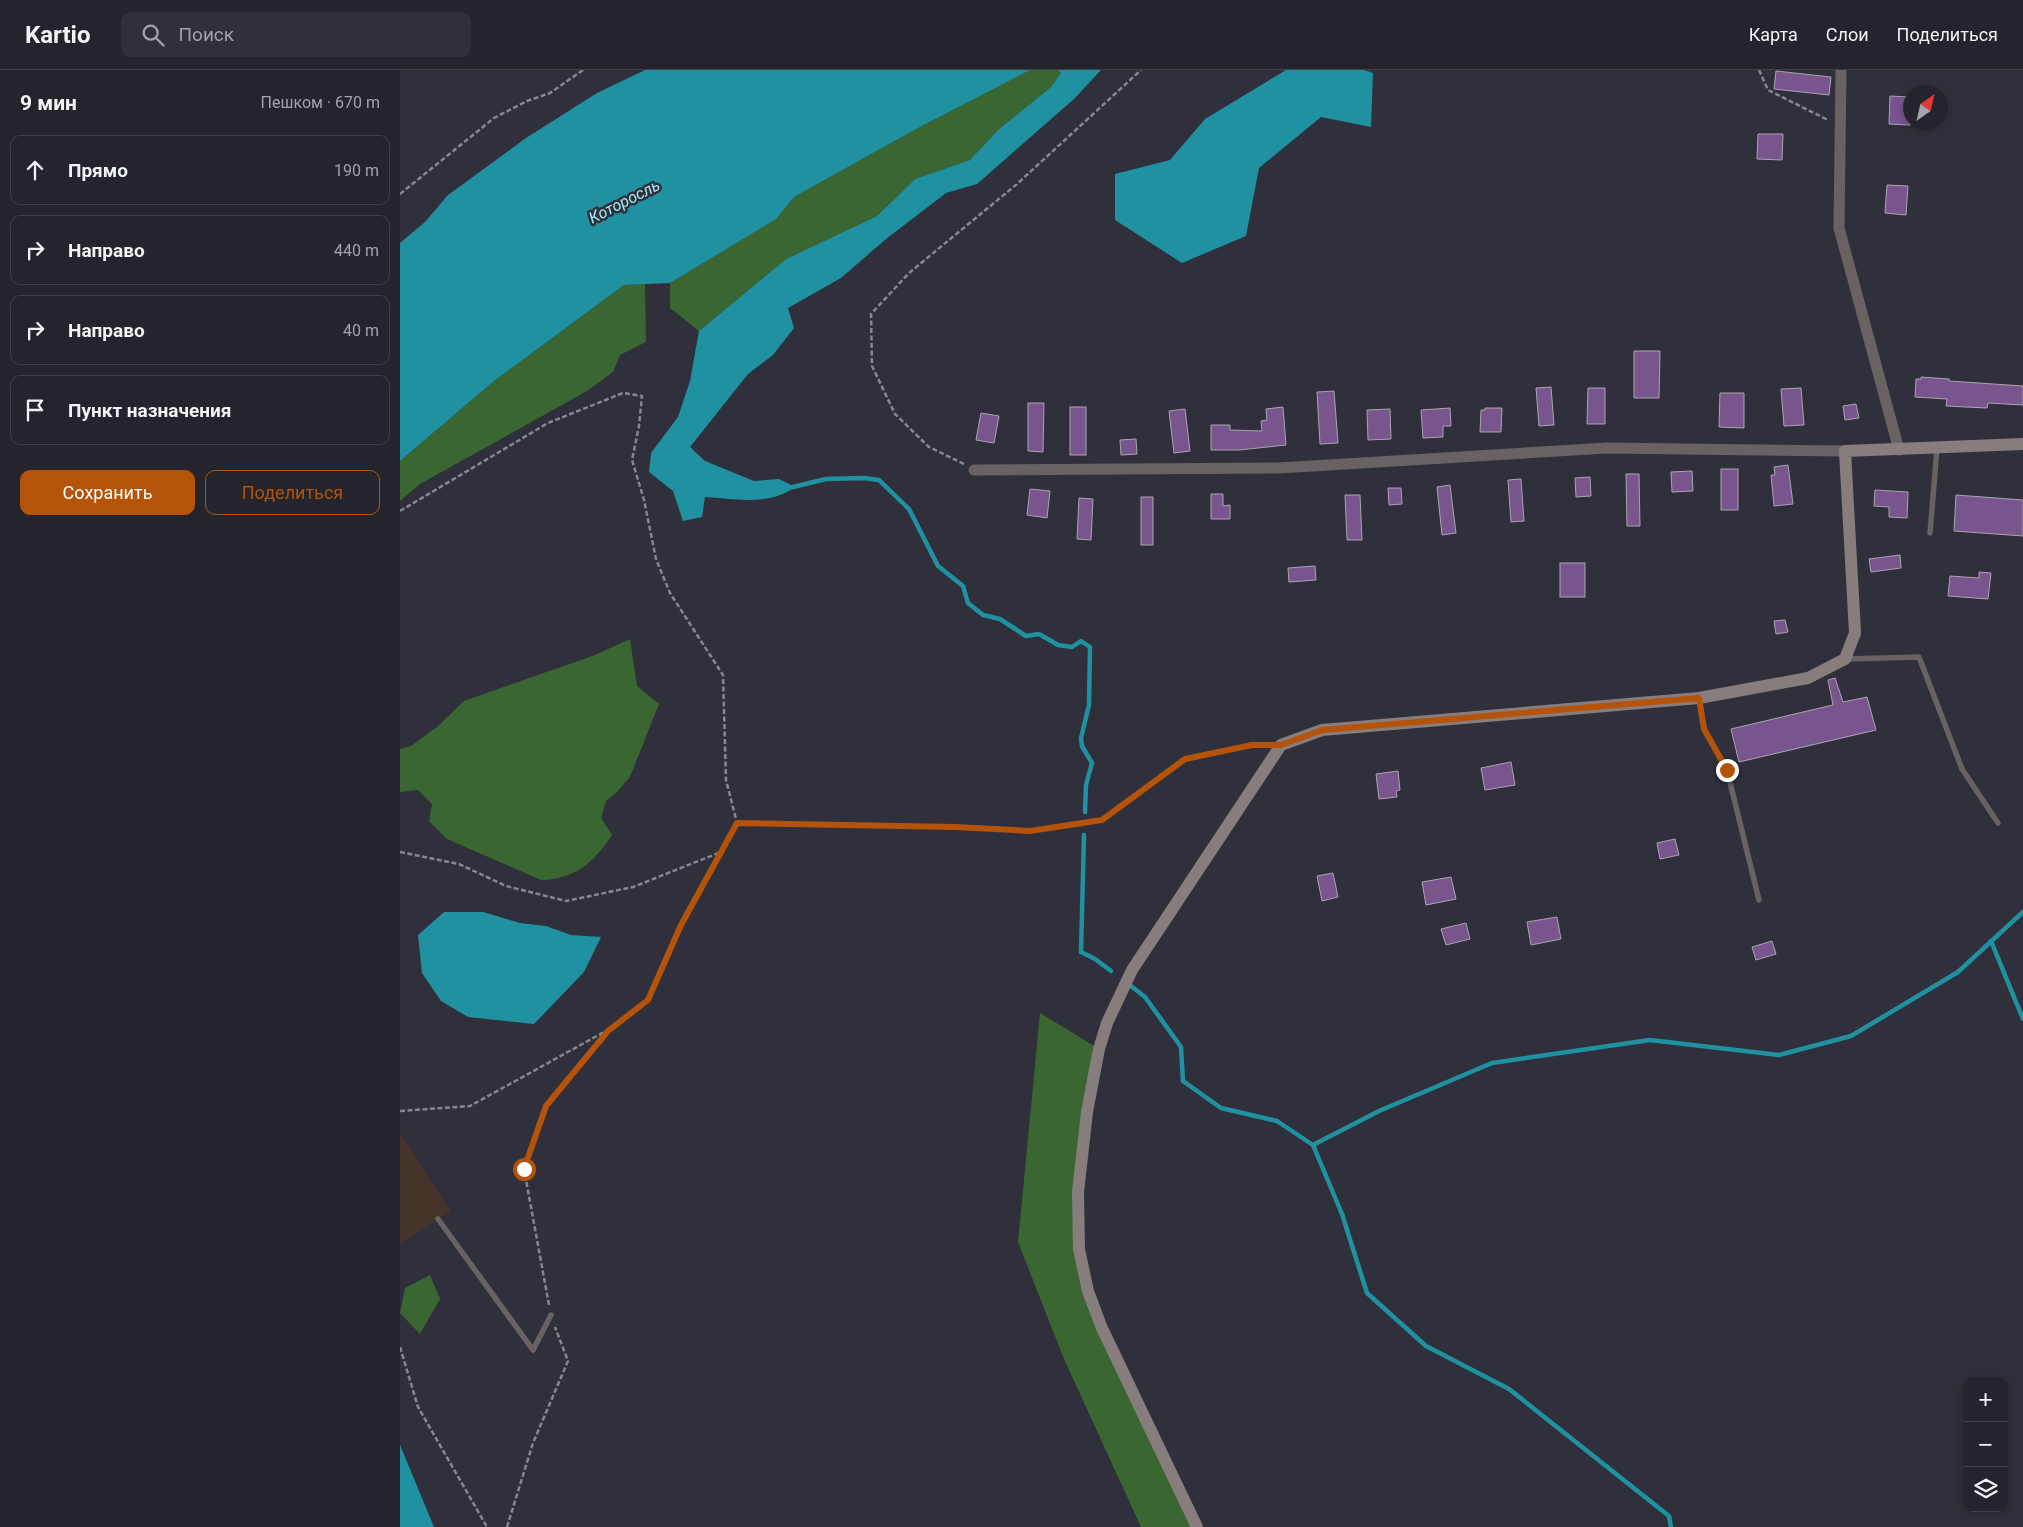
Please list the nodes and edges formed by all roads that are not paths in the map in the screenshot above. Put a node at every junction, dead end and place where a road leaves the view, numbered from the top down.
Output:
1 (1841, 70) edge
2 (2023, 444) edge
3 (1937, 448) junction
4 (1899, 450) junction
5 (1845, 451) junction
6 (974, 470) road end
7 (1930, 534) dead end
8 (1845, 659) junction
9 (1699, 698) junction
10 (1998, 824) dead end
11 (1759, 900) dead end
12 (438, 1219) dead end
13 (551, 1315) road end
14 (1197, 1527) edge

1 - 4 street
2 - 3 street
3 - 4 street
3 - 7 lane
4 - 5 street
5 - 6 street
5 - 8 street
8 - 9 street
8 - 10 lane
9 - 11 lane
9 - 14 street
12 - 13 lane

